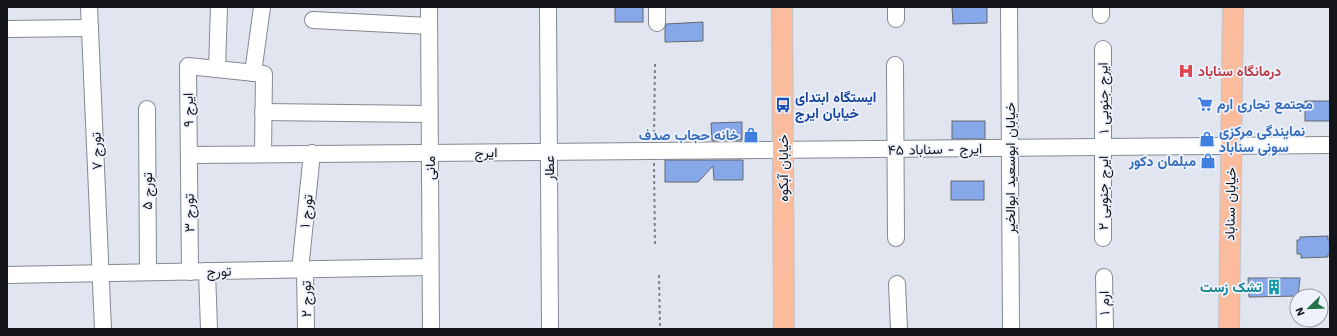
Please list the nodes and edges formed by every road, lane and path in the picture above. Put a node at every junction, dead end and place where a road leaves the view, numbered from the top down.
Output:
1 (89, 7) edge
2 (219, 7) edge
3 (262, 7) edge
4 (429, 7) edge
5 (548, 7) edge
6 (657, 7) edge
7 (782, 7) edge
8 (1009, 7) edge
9 (1234, 7) edge
10 (313, 20) dead end
11 (657, 23) dead end
12 (429, 26) junction
13 (90, 28) junction
14 (7, 29) edge
15 (1103, 49) dead end
16 (655, 63) dead end
17 (895, 65) dead end
18 (217, 69) junction
19 (253, 73) junction
20 (147, 109) dead end
21 (264, 112) junction
22 (429, 114) junction
23 (1330, 145) edge
24 (1231, 146) junction
25 (1104, 147) junction
26 (1010, 148) junction
27 (895, 149) junction
28 (783, 150) junction
29 (549, 151) junction
30 (653, 151) junction
31 (430, 152) junction
32 (312, 153) junction
33 (263, 154) junction
34 (189, 155) junction
35 (896, 238) dead end
36 (1103, 238) dead end
37 (655, 244) dead end
38 (430, 267) junction
39 (303, 270) junction
40 (207, 271) junction
41 (148, 272) junction
42 (190, 272) junction
43 (101, 273) junction
44 (7, 275) edge
45 (659, 275) dead end
46 (1104, 277) dead end
47 (898, 284) dead end
48 (103, 329) edge
49 (209, 329) edge
50 (306, 329) edge
51 (431, 329) edge
52 (550, 329) edge
53 (660, 329) edge
54 (784, 329) edge
55 (899, 329) edge
56 (1011, 329) edge
57 (1105, 329) edge
58 (1229, 329) edge

1 - 13 street, تورج ۷
2 - 18 street
3 - 19 street
4 - 12 street, مانی
5 - 29 street, عطار
6 - 11 street
7 - 28 main road, خیابان آبکوه
8 - 26 street, خیابان ابوسعید ابوالخیر
9 - 24 main road, خیابان سناباد
10 - 12 street
12 - 22 street, مانی
13 - 14 street
13 - 43 street, تورج ۷
15 - 25 street, ایرج جنوبی ۱
16 - 30 path
17 - 27 street
18 - 19 street
18 - 34 street, ایرج ۹
19 - 21 street
20 - 41 street, تورج ۵
21 - 22 street
21 - 33 street
22 - 31 street, مانی
23 - 24 street, ایرج - سناباد ۴۵
24 - 25 street, ایرج - سناباد ۴۵
24 - 58 main road, خیابان سناباد
25 - 26 street, ایرج - سناباد ۴۵
25 - 36 street, ایرج جنوبی ۲
26 - 27 street, ایرج - سناباد ۴۵
26 - 56 street, خیابان ابوسعید ابوالخیر
27 - 28 street, ایرج - سناباد ۴۵
27 - 35 street
28 - 30 street, ایرج
28 - 54 main road, خیابان آبکوه
29 - 30 street, ایرج
29 - 31 street, ایرج
29 - 52 street, عطار
30 - 37 path
31 - 32 street, ایرج
31 - 38 street, مانی
32 - 33 street, ایرج
32 - 39 street, تورج ۱
33 - 34 street, ایرج
34 - 42 street, تورج ۳
38 - 39 street, تورج
38 - 51 street, مانی
39 - 40 street, تورج
39 - 50 street, تورج ۲
40 - 42 street, تورج
40 - 49 street
41 - 42 street, تورج
41 - 43 street, تورج
43 - 44 street, تورج
43 - 48 street, تورج ۷
45 - 53 path
46 - 57 street, ارم ۱
47 - 55 street

